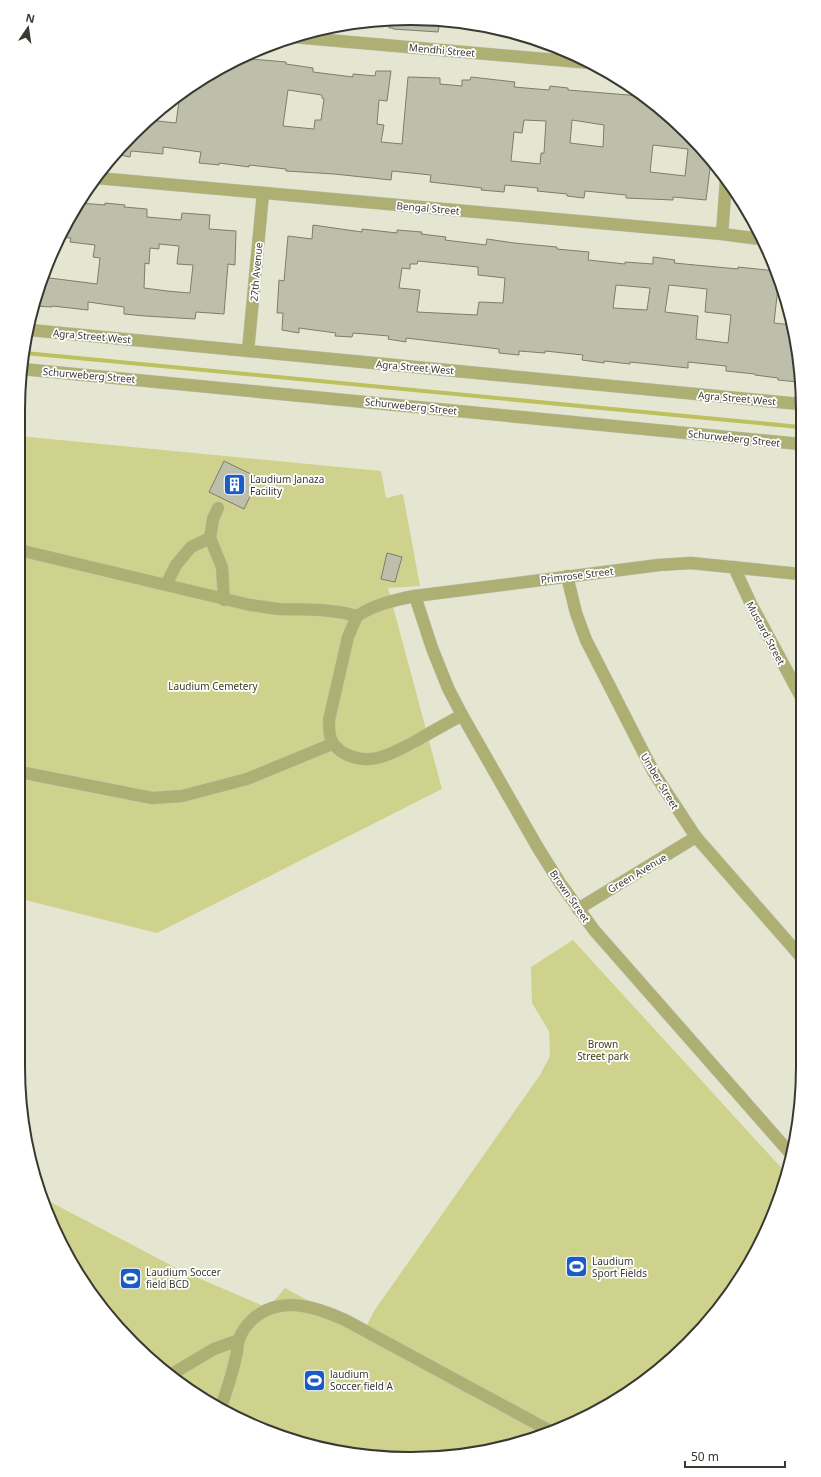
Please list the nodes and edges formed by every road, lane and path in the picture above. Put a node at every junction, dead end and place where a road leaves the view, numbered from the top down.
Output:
1 (307, 39) edge
2 (574, 62) edge
3 (103, 179) edge
4 (725, 188) edge
5 (263, 193) junction
6 (722, 234) junction
7 (755, 237) edge
8 (33, 330) edge
9 (248, 351) junction
10 (27, 370) edge
11 (796, 404) edge
12 (796, 444) edge
13 (218, 508) dead end
14 (210, 538) junction
15 (25, 551) edge
16 (734, 567) junction
17 (796, 574) edge
18 (567, 576) junction
19 (166, 585) junction
20 (415, 596) junction
21 (224, 600) junction
22 (357, 616) junction
23 (796, 688) edge
24 (462, 715) junction
25 (332, 744) junction
26 (25, 773) edge
27 (696, 837) junction
28 (578, 909) junction
29 (796, 951) edge
30 (787, 1150) edge
31 (239, 1340) junction
32 (176, 1372) edge
33 (222, 1402) edge
34 (545, 1428) edge

1 - 2 street, Mendhi Street
3 - 5 street, Bengal Street
4 - 6 street
5 - 6 street, Bengal Street
5 - 9 street, 27th Avenue
6 - 7 street, Bengal Street
8 - 9 street, Agra Street West
9 - 11 street, Agra Street West
10 - 12 street, Schurweberg Street
13 - 14 street
14 - 19 street
14 - 21 street
15 - 19 street
16 - 17 street, Primrose Street
16 - 18 street, Primrose Street
16 - 23 street, Mustard Street
18 - 20 street, Primrose Street
18 - 27 street, Umber Street
19 - 21 street
20 - 22 street, Primrose Street
20 - 24 street, Brown Street
21 - 22 street
22 - 25 street
24 - 25 street
24 - 28 street, Brown Street
25 - 26 street
27 - 28 street, Green Avenue
27 - 29 street, Umber Street
28 - 30 street, Brown Street
31 - 32 street
31 - 33 street
31 - 34 street

